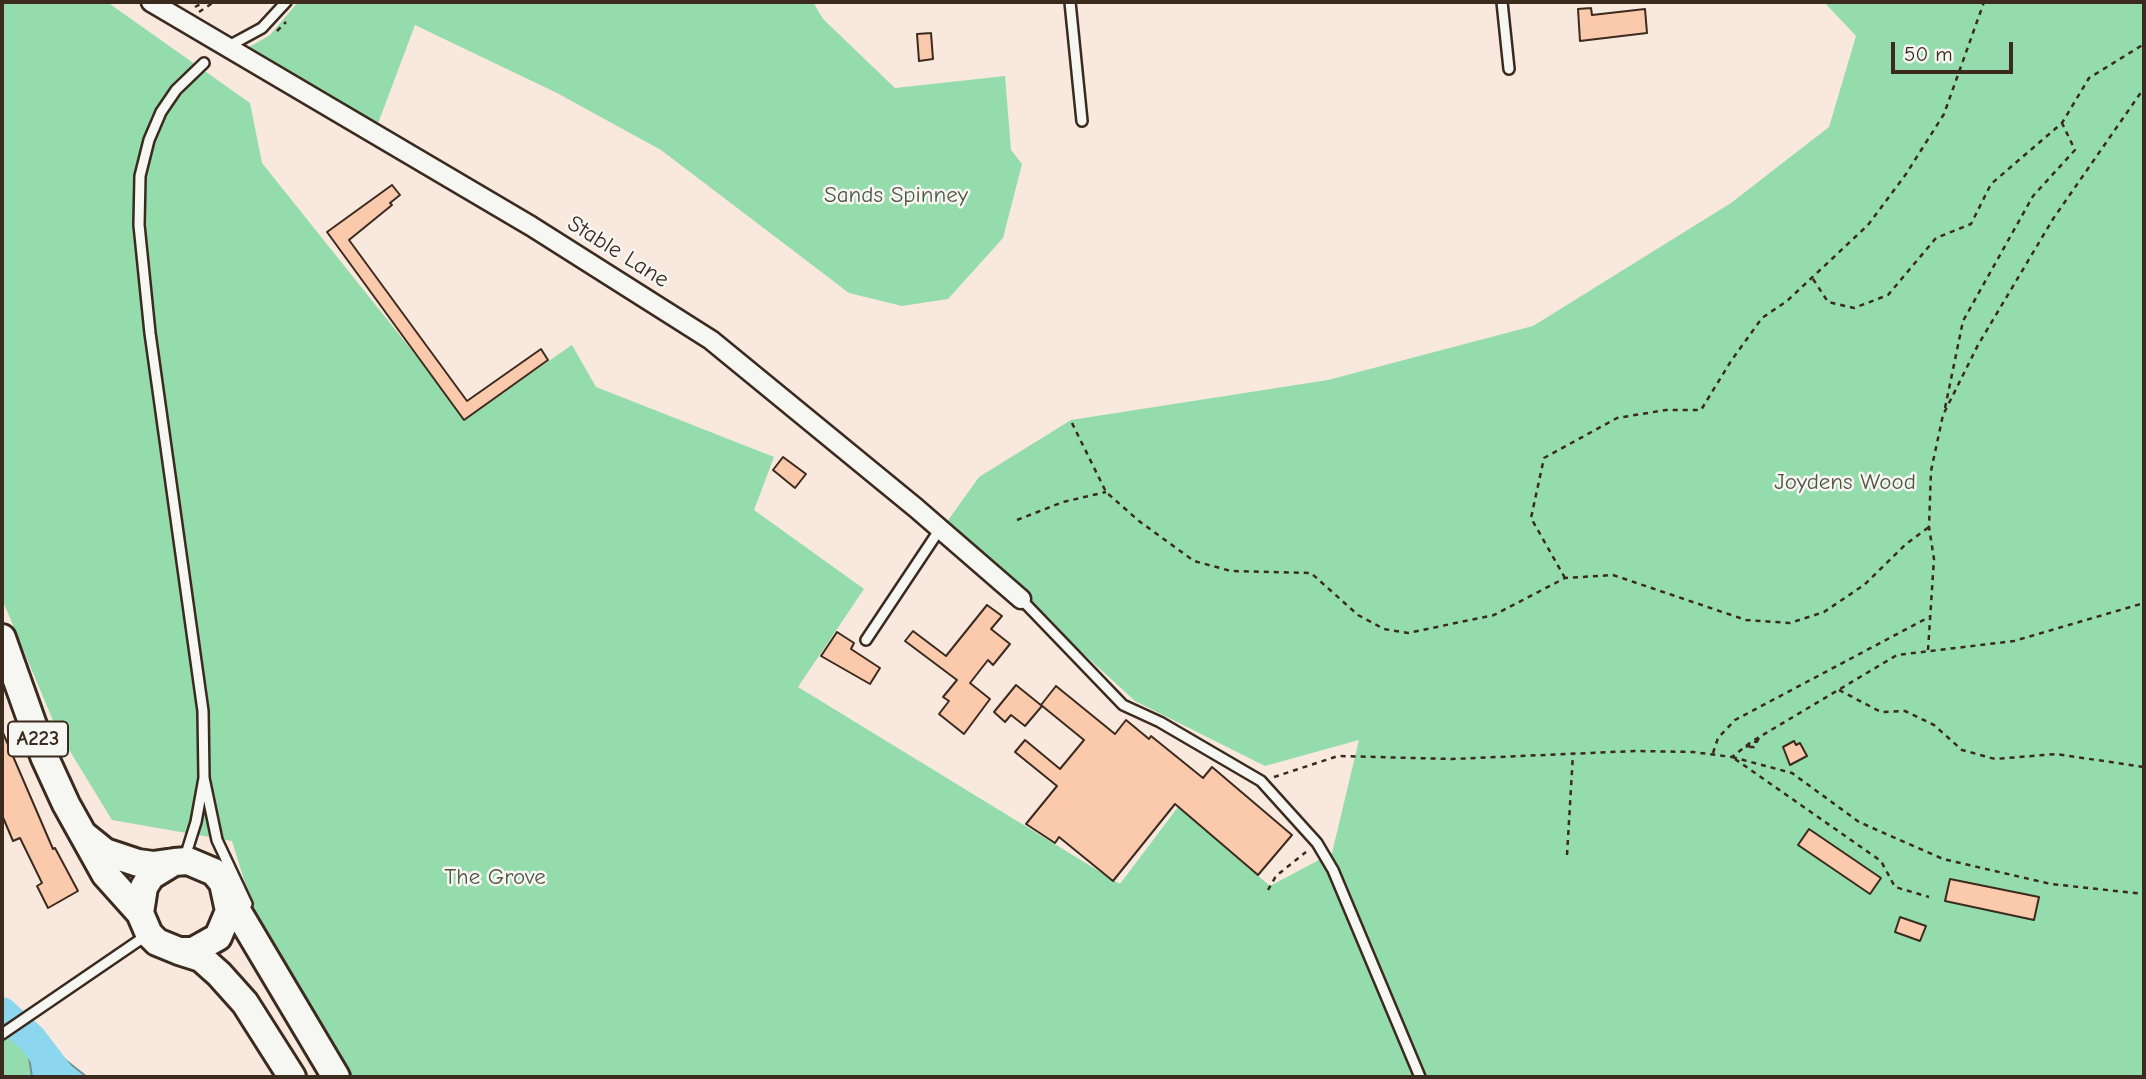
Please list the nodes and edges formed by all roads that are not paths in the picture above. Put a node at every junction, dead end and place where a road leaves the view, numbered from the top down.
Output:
1 (286, 2) edge
2 (1070, 2) edge
3 (1502, 2) edge
4 (162, 4) edge
5 (226, 48) junction
6 (204, 64) dead end
7 (1509, 69) dead end
8 (1082, 121) dead end
9 (940, 528) junction
10 (1021, 599) joint
11 (2, 638) edge
12 (866, 640) dead end
13 (204, 778) junction
14 (83, 835) junction
15 (178, 862) junction
16 (229, 897) junction
17 (144, 924) junction
18 (178, 951) junction
19 (280, 982) junction
20 (4, 1033) edge
21 (292, 1077) edge
22 (336, 1077) edge
23 (1420, 1077) edge

1 - 5 lane
2 - 8 lane
3 - 7 lane
4 - 5 street, Stable Lane
5 - 9 street, Stable Lane
6 - 13 lane
9 - 10 street, Stable Lane
9 - 12 lane
10 - 23 lane
11 - 14 main road, A223
13 - 15 lane
13 - 19 lane
14 - 15 main road, A223
14 - 17 main road, A223
15 - 16 main road, A223
15 - 17 main road
16 - 18 main road
16 - 19 main road, A223
17 - 18 main road, A223
17 - 20 lane
18 - 21 main road, A223
19 - 22 main road, A223

